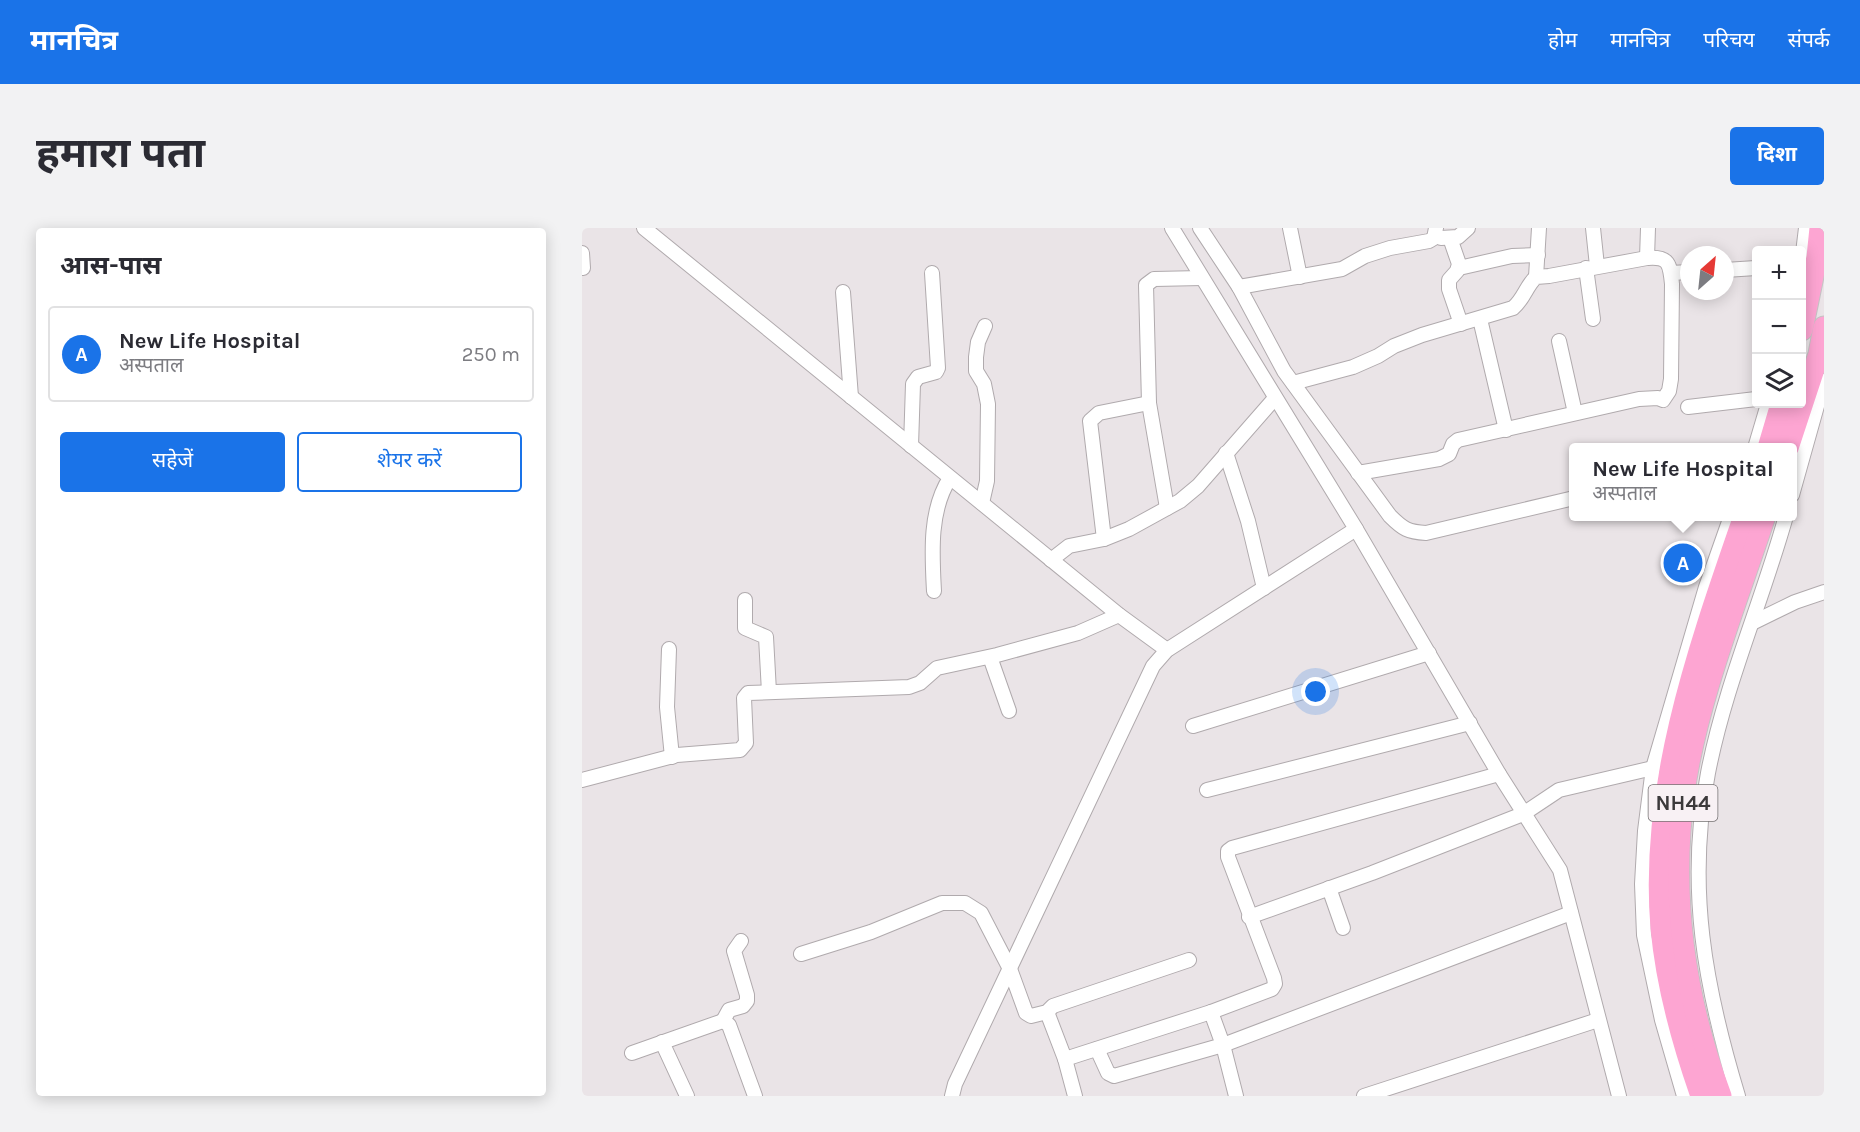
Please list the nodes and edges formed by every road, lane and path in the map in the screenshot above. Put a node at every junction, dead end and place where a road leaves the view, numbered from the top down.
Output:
1 (644, 228) edge
2 (1172, 228) edge
3 (1200, 228) edge
4 (1290, 228) edge
5 (1468, 228) edge
6 (1539, 228) edge
7 (1593, 228) edge
8 (1648, 228) edge
9 (1806, 228) edge
10 (1820, 228) edge
11 (1435, 233) edge
12 (1450, 238) junction
13 (1804, 246) edge
14 (582, 253) edge
15 (1538, 255) junction
16 (1647, 258) junction
17 (1592, 267) junction
18 (583, 268) edge
19 (1459, 268) junction
20 (1752, 268) edge
21 (1734, 269) edge
22 (1680, 272) edge
23 (932, 273) dead end
24 (1671, 273) junction
25 (1536, 277) junction
26 (1202, 278) junction
27 (1300, 278) junction
28 (1239, 287) junction
29 (843, 292) dead end
30 (1806, 311) edge
31 (1480, 319) junction
32 (1593, 319) dead end
33 (1461, 324) junction
34 (985, 326) dead end
35 (1824, 327) edge
36 (1559, 341) dead end
37 (1824, 381) edge
38 (1293, 383) junction
39 (851, 397) junction
40 (1275, 398) junction
41 (1752, 399) edge
42 (1149, 404) junction
43 (1689, 407) dead end
44 (1767, 408) edge
45 (1780, 408) edge
46 (1575, 414) junction
47 (1506, 430) junction
48 (1756, 443) edge
49 (1769, 443) edge
50 (1789, 443) edge
51 (911, 446) junction
52 (1226, 453) junction
53 (1358, 473) junction
54 (1797, 477) edge
55 (950, 478) junction
56 (1569, 499) edge
57 (982, 503) junction
58 (1167, 508) junction
59 (1729, 521) edge
60 (1742, 521) edge
61 (1763, 521) edge
62 (1784, 521) edge
63 (1356, 529) junction
64 (1104, 539) junction
65 (1051, 560) junction
66 (1264, 588) junction
67 (934, 591) dead end
68 (1824, 592) edge
69 (745, 600) dead end
70 (1119, 615) junction
71 (1752, 623) junction
72 (669, 649) dead end
73 (1167, 650) junction
74 (1429, 653) junction
75 (990, 657) junction
76 (769, 692) junction
77 (1009, 711) dead end
78 (1470, 723) junction
79 (1193, 726) dead end
80 (672, 757) junction
81 (1653, 768) junction
82 (1499, 774) junction
83 (582, 780) edge
84 (1207, 790) dead end
85 (1526, 811) junction
86 (1329, 888) junction
87 (1571, 913) junction
88 (1249, 917) junction
89 (1343, 928) dead end
90 (741, 941) dead end
91 (801, 954) dead end
92 (1189, 960) dead end
93 (1010, 969) junction
94 (1047, 1012) junction
95 (1211, 1012) junction
96 (723, 1020) junction
97 (1599, 1020) junction
98 (662, 1042) junction
99 (1223, 1045) junction
100 (1097, 1049) junction
101 (632, 1053) dead end
102 (1065, 1059) junction
103 (687, 1096) edge
104 (755, 1096) edge
105 (952, 1096) edge
106 (1075, 1096) edge
107 (1236, 1096) edge
108 (1364, 1096) edge
109 (1619, 1096) edge
110 (1684, 1096) edge
111 (1701, 1096) edge
112 (1721, 1096) edge
113 (1738, 1096) edge

1 - 39 street
2 - 26 street
3 - 28 street
4 - 27 street
5 - 12 street
6 - 15 street
7 - 17 street
8 - 16 street
9 - 13 street
10 - 30 highway
11 - 12 street
11 - 27 street
12 - 19 street
14 - 18 street
15 - 19 street
15 - 25 street
16 - 17 street
16 - 24 street
17 - 25 street
17 - 32 street
19 - 33 street
20 - 21 street
22 - 24 street
23 - 51 street
24 - 46 street
25 - 31 street
26 - 40 street
26 - 42 street
27 - 28 street
28 - 38 street
29 - 39 street
31 - 33 street
31 - 47 street
33 - 38 street
34 - 57 street
35 - 50 highway
36 - 46 street
37 - 54 street
38 - 53 street
39 - 51 street
40 - 52 street
40 - 63 street
41 - 43 street
42 - 58 street
42 - 64 street
44 - 48 street
45 - 49 highway
46 - 47 street
47 - 53 street
51 - 55 street
52 - 58 street
52 - 66 street
53 - 56 street
55 - 57 street
55 - 67 street
57 - 65 street
58 - 64 street
59 - 81 street
60 - 111 highway, NH44
61 - 112 highway, NH44
62 - 71 street
63 - 66 street
63 - 74 street
64 - 65 street
65 - 70 street
66 - 73 street
68 - 71 street
69 - 76 street
70 - 73 street
70 - 75 street
71 - 113 street
72 - 80 street
73 - 93 street
74 - 78 street
74 - 79 street
75 - 76 street
75 - 77 street
76 - 80 street
78 - 82 street
78 - 84 street
80 - 83 street
81 - 85 street
81 - 110 street
82 - 85 street
82 - 88 street
85 - 86 street
85 - 87 street
86 - 88 street
86 - 89 street
87 - 97 street
87 - 99 street
88 - 95 street
90 - 96 street
91 - 93 street
92 - 94 street
93 - 94 street
93 - 105 street
94 - 102 street
95 - 99 street
95 - 100 street
96 - 98 street
96 - 104 street
97 - 108 street
97 - 109 street
98 - 101 street
98 - 103 street
99 - 100 street
99 - 107 street
100 - 102 street
102 - 106 street

